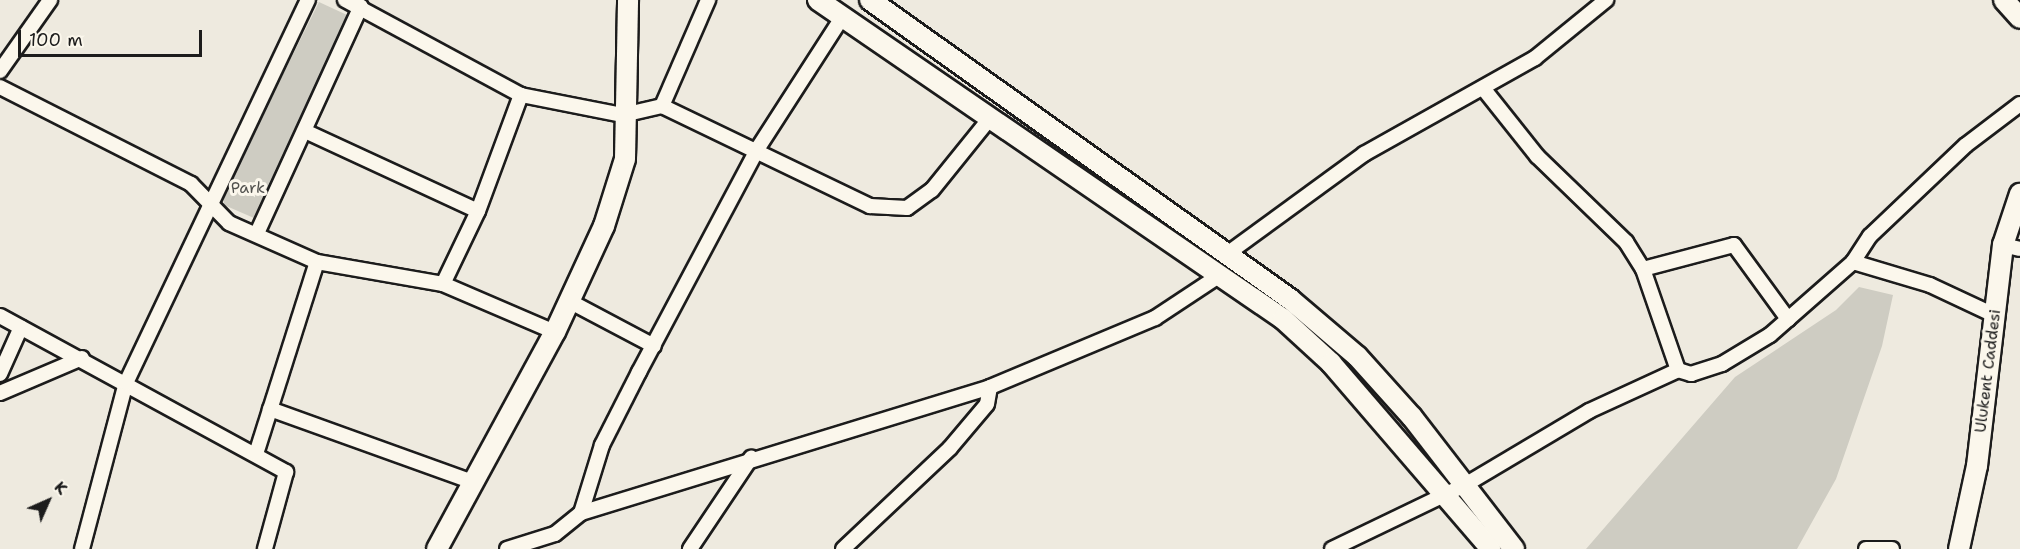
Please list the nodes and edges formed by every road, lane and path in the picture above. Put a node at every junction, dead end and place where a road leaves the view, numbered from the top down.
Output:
1 (50, 0) edge
2 (308, 0) edge
3 (345, 0) edge
4 (628, 0) edge
5 (708, 0) edge
6 (818, 0) edge
7 (872, 0) edge
8 (1606, 0) edge
9 (2004, 0) edge
10 (360, 6) junction
11 (843, 16) junction
12 (2020, 18) edge
13 (0, 72) edge
14 (0, 87) edge
15 (1483, 88) junction
16 (521, 95) junction
17 (2020, 104) edge
18 (662, 106) junction
19 (623, 115) junction
20 (991, 117) junction
21 (307, 132) junction
22 (758, 148) junction
23 (2020, 195) edge
24 (208, 207) junction
25 (478, 211) junction
26 (258, 231) junction
27 (2012, 247) edge
28 (1227, 254) junction
29 (317, 262) junction
30 (1853, 262) junction
31 (1643, 269) junction
32 (1217, 277) junction
33 (443, 284) junction
34 (569, 301) junction
35 (1994, 315) junction
36 (0, 316) edge
37 (1788, 319) junction
38 (21, 327) junction
39 (555, 332) junction
40 (654, 346) junction
41 (82, 358) junction
42 (1678, 370) junction
43 (0, 374) edge
44 (126, 383) junction
45 (990, 387) junction
46 (0, 393) edge
47 (270, 409) junction
48 (256, 454) junction
49 (751, 458) junction
50 (473, 482) junction
51 (1465, 485) junction
52 (1446, 493) junction
53 (581, 513) junction
54 (82, 549) edge
55 (265, 549) edge
56 (437, 549) edge
57 (507, 549) edge
58 (690, 549) edge
59 (843, 549) edge
60 (1332, 549) edge
61 (1491, 549) edge
62 (1514, 549) edge
63 (1866, 549) edge
64 (1892, 549) edge
65 (1959, 549) edge

1 - 13 street
2 - 24 street
3 - 10 street
4 - 19 street
5 - 18 street
6 - 11 street
7 - 11 street
7 - 28 street
8 - 15 street
9 - 12 street
10 - 16 street
10 - 21 street
11 - 20 street
11 - 22 street
14 - 24 street
15 - 28 street
15 - 31 street
16 - 19 street
16 - 25 street
17 - 30 street
18 - 19 street
18 - 22 street
19 - 34 street
20 - 22 street
20 - 32 street
21 - 25 street
21 - 26 street
22 - 40 street
23 - 27 street, Ulukent Caddesi
24 - 26 street
24 - 44 street
25 - 33 street
26 - 29 street
27 - 35 street, Ulukent Caddesi
28 - 51 street
29 - 33 street
29 - 47 street
30 - 35 street
30 - 37 street
31 - 37 street
31 - 42 street
32 - 45 street
32 - 52 street
33 - 39 street
34 - 39 street
34 - 40 street
35 - 65 street, Ulukent Caddesi
36 - 38 street
37 - 42 street
38 - 41 street
38 - 43 street
39 - 50 street
40 - 53 street
41 - 44 street
41 - 46 street
42 - 51 street
44 - 48 street
44 - 54 street
45 - 49 street
45 - 59 street
47 - 48 street
47 - 50 street
48 - 55 street
49 - 53 street
49 - 58 street
50 - 56 street
51 - 52 street
51 - 62 street
52 - 60 street
52 - 61 street
53 - 57 street
63 - 64 street

